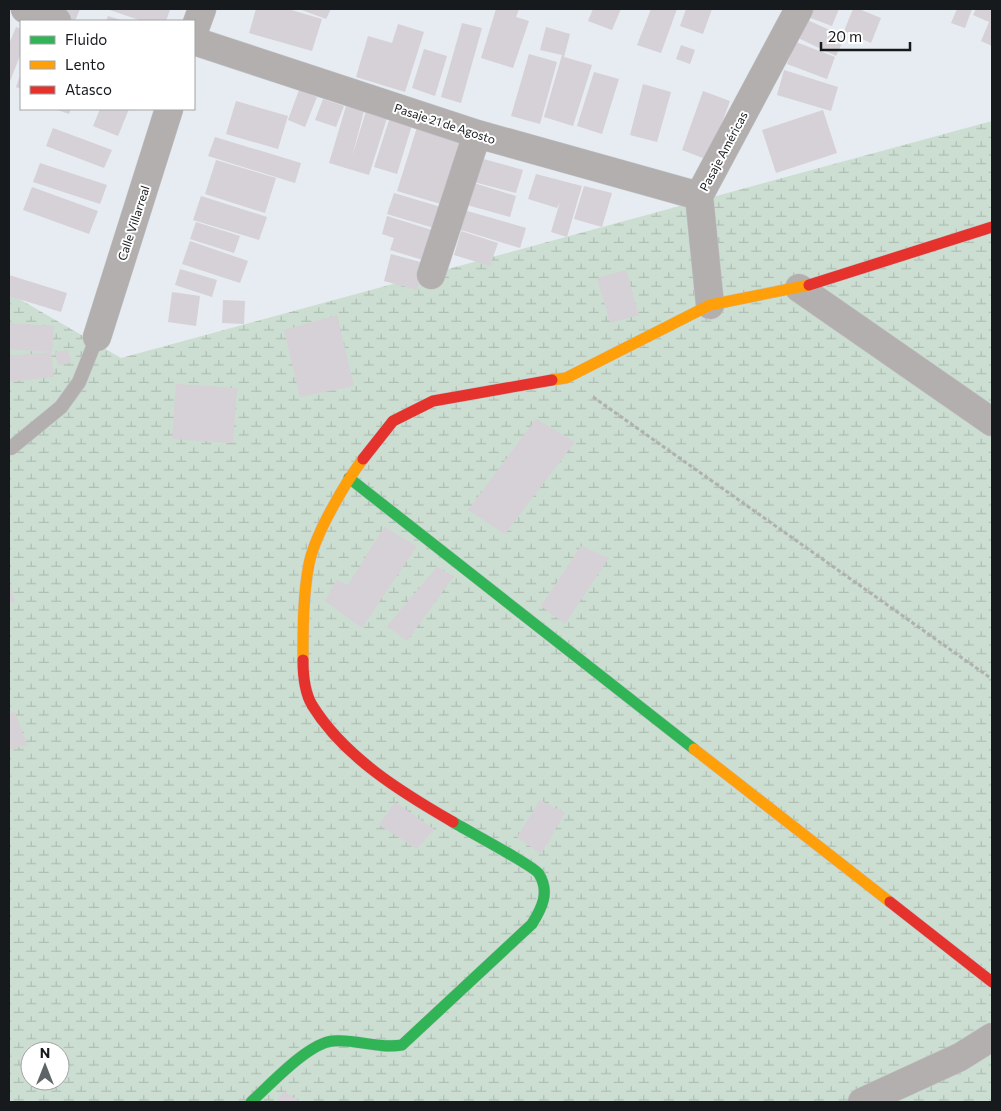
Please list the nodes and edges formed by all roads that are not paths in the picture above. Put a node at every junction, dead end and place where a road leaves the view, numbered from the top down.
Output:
1 (25, 9) edge
2 (202, 9) edge
3 (798, 9) edge
4 (54, 20) edge
5 (195, 28) edge
6 (195, 41) edge
7 (169, 110) edge
8 (477, 134) junction
9 (698, 196) junction
10 (992, 227) edge
11 (430, 276) dead end
12 (799, 288) junction
13 (710, 305) junction
14 (96, 337) joint
15 (992, 422) edge
16 (11, 448) dead end
17 (349, 478) junction
18 (992, 982) edge
19 (992, 1037) edge
20 (251, 1102) edge
21 (862, 1102) edge

1 - 4 street
2 - 5 street
3 - 9 street, Pasaje Américas
6 - 8 street, Pasaje 21 de Agosto
7 - 14 street, Calle Villarreal
8 - 9 street, Pasaje 21 de Agosto
8 - 11 street
9 - 13 street, Pasaje Américas
10 - 12 street
12 - 13 street
12 - 15 street
13 - 17 street
14 - 16 lane
17 - 18 street
17 - 20 street
19 - 21 street

